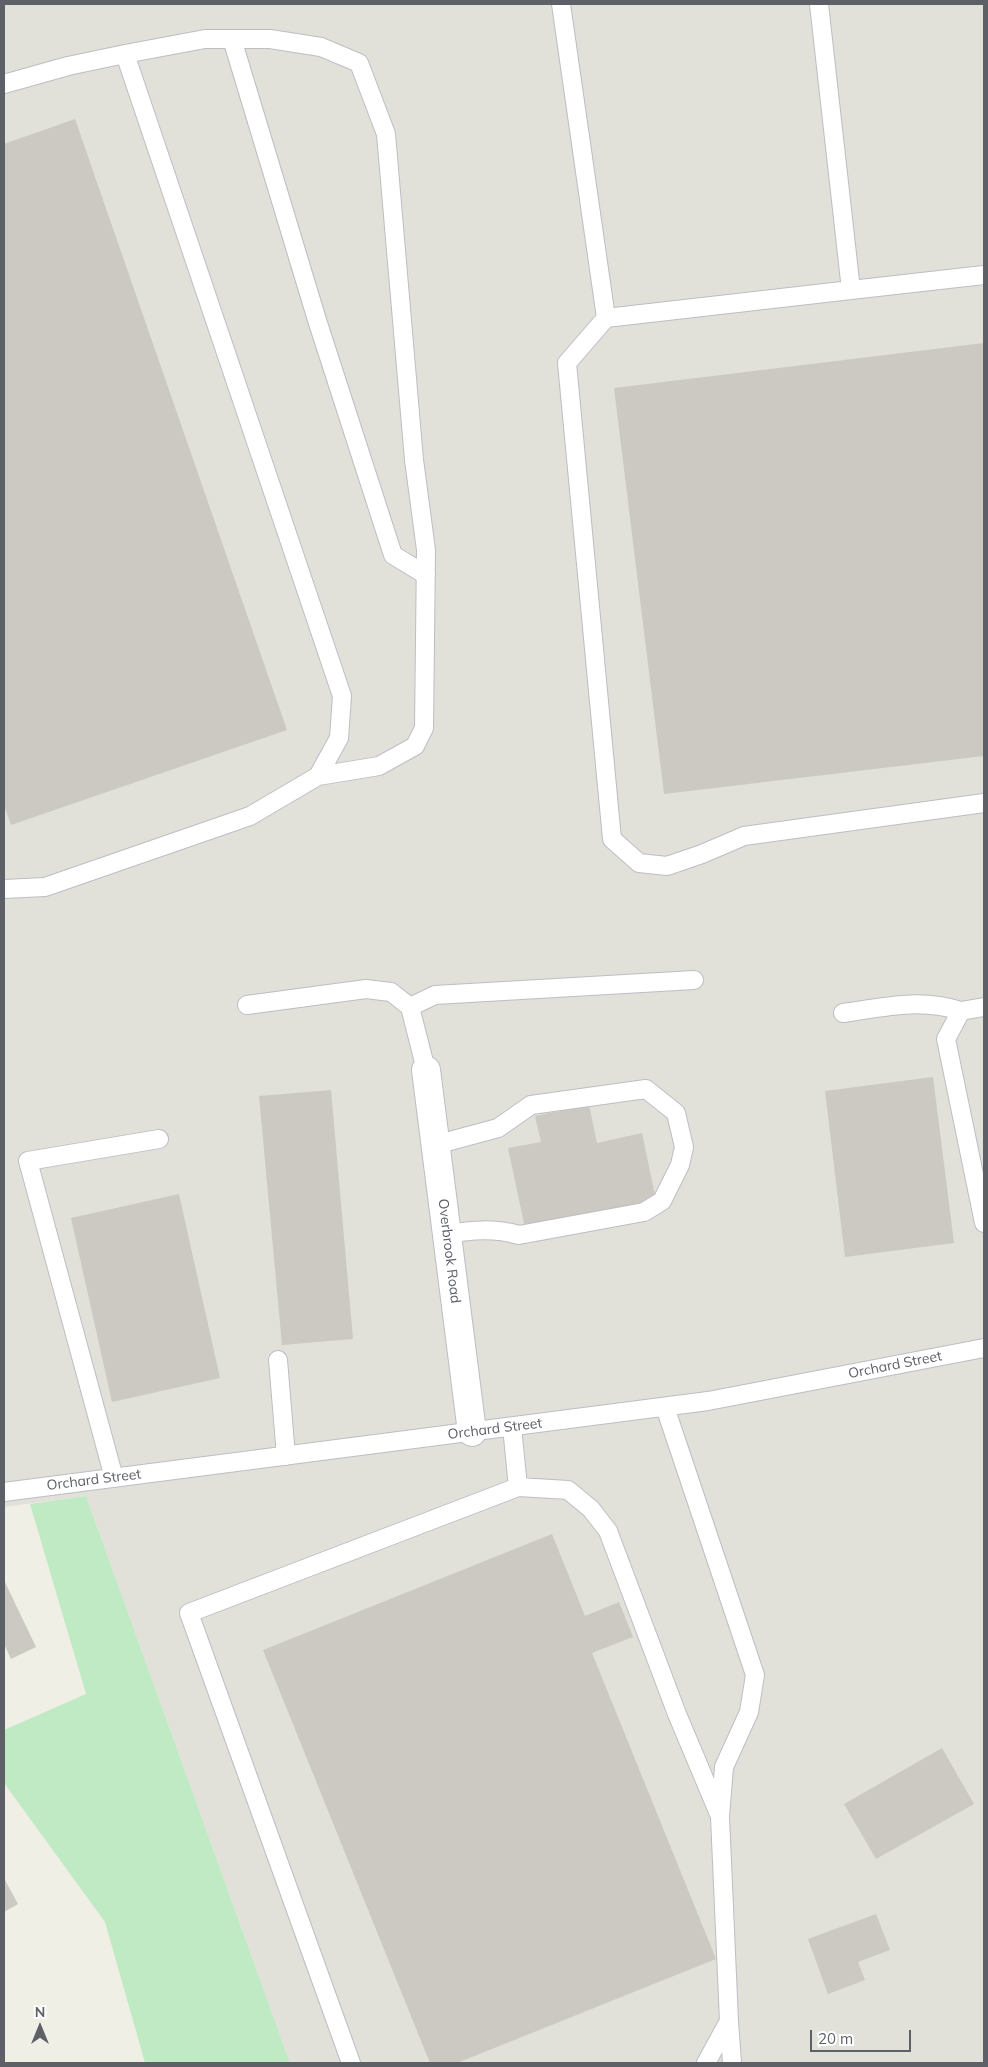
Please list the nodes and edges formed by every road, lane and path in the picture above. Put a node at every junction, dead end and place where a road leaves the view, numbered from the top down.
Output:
1 (561, 4) edge
2 (819, 4) edge
3 (232, 39) junction
4 (125, 54) junction
5 (4, 84) edge
6 (984, 275) edge
7 (851, 290) junction
8 (606, 318) junction
9 (426, 575) junction
10 (318, 776) junction
11 (984, 803) edge
12 (4, 889) edge
13 (694, 980) dead end
14 (247, 1005) dead end
15 (410, 1007) junction
16 (984, 1007) edge
17 (961, 1011) junction
18 (843, 1013) dead end
19 (426, 1070) joint
20 (159, 1139) dead end
21 (435, 1145) junction
22 (984, 1223) edge
23 (446, 1234) junction
24 (984, 1348) edge
25 (278, 1360) dead end
26 (664, 1407) junction
27 (512, 1427) junction
28 (472, 1432) junction
29 (286, 1456) junction
30 (114, 1478) junction
31 (518, 1487) junction
32 (4, 1492) edge
33 (720, 1817) junction
34 (730, 2021) junction
35 (351, 2063) edge
36 (706, 2063) edge
37 (732, 2063) edge

1 - 8 lane
2 - 7 lane
3 - 4 lane
3 - 9 lane
3 - 9 lane
4 - 5 lane
4 - 10 lane
6 - 7 lane
7 - 8 lane
8 - 11 lane
9 - 10 lane
10 - 12 lane
13 - 15 lane
14 - 15 lane
15 - 19 lane
16 - 17 lane
17 - 18 lane
17 - 22 lane
19 - 21 street, Overbrook Road
20 - 30 lane
21 - 23 street, Overbrook Road
21 - 23 lane
23 - 28 street, Overbrook Road
24 - 26 lane, Orchard Street
25 - 29 lane
26 - 27 lane, Orchard Street
26 - 33 lane
27 - 28 lane, Orchard Street
27 - 31 lane
28 - 29 lane, Orchard Street
29 - 30 lane, Orchard Street
30 - 32 lane, Orchard Street
31 - 33 lane
31 - 35 lane
33 - 34 lane
34 - 36 lane
34 - 37 lane

